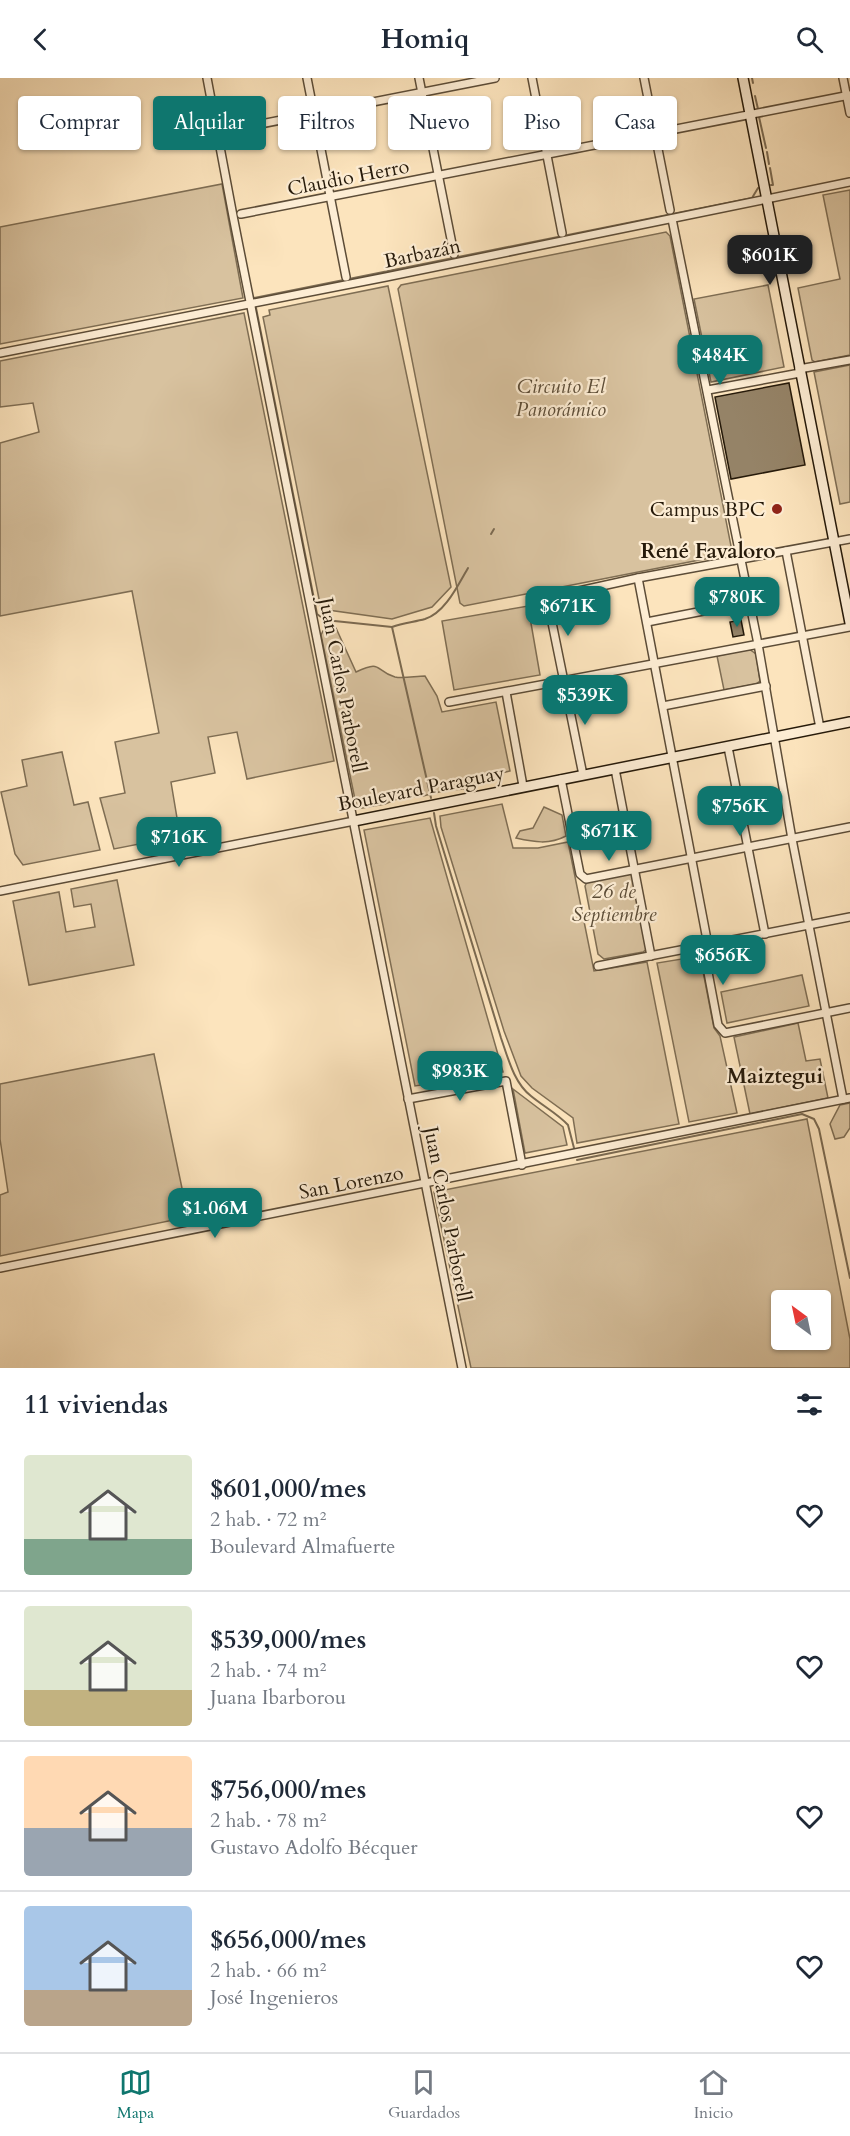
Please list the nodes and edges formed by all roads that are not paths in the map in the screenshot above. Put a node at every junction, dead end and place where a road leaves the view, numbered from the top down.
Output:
1 (207, 78) edge
2 (307, 78) edge
3 (419, 78) edge
4 (495, 78) edge
5 (532, 78) edge
6 (644, 78) edge
7 (743, 78) edge
8 (843, 78) edge
9 (422, 92) junction
10 (848, 95) edge
11 (310, 96) edge
12 (648, 96) edge
13 (376, 101) edge
14 (850, 112) edge
15 (750, 115) junction
16 (677, 130) edge
17 (593, 146) edge
18 (321, 150) edge
19 (658, 150) edge
20 (547, 155) junction
21 (439, 177) junction
22 (850, 182) edge
23 (331, 197) junction
24 (766, 199) junction
25 (670, 210) dead end
26 (241, 214) dead end
27 (672, 219) junction
28 (562, 233) dead end
29 (454, 254) dead end
30 (346, 277) dead end
31 (250, 304) junction
32 (0, 353) edge
33 (850, 360) edge
34 (800, 371) junction
35 (708, 390) junction
36 (850, 539) edge
37 (834, 542) junction
38 (786, 551) junction
39 (740, 560) junction
40 (638, 578) junction
41 (749, 602) junction
42 (646, 622) junction
43 (850, 625) edge
44 (803, 635) junction
45 (758, 644) junction
46 (655, 664) junction
47 (564, 681) junction
48 (766, 686) junction
49 (506, 692) junction
50 (449, 702) dead end
51 (663, 706) junction
52 (850, 722) edge
53 (820, 728) junction
54 (773, 738) junction
55 (728, 747) junction
56 (671, 757) junction
57 (615, 769) junction
58 (583, 775) junction
59 (561, 779) junction
60 (524, 786) junction
61 (354, 821) junction
62 (850, 827) edge
63 (792, 839) junction
64 (747, 848) junction
65 (691, 859) junction
66 (634, 870) junction
67 (0, 891) edge
68 (850, 917) edge
69 (809, 925) junction
70 (765, 934) junction
71 (705, 946) junction
72 (651, 956) junction
73 (598, 966) dead end
74 (850, 1008) edge
75 (827, 1013) junction
76 (408, 1099) junction
77 (847, 1099) edge
78 (522, 1165) junction
79 (426, 1185) junction
80 (0, 1268) edge
81 (462, 1368) edge

1 - 31 street, Juan Carlos Parborell
2 - 11 street
3 - 9 street
4 - 9 street
5 - 20 street
6 - 12 street
7 - 15 main road
8 - 10 street
9 - 13 street
9 - 21 street
10 - 14 street
10 - 15 street, Claudio Herro
15 - 16 street, Claudio Herro
15 - 24 main road
17 - 20 street, Claudio Herro
18 - 23 street
19 - 25 street
20 - 21 street, Claudio Herro
20 - 28 street
21 - 23 street, Claudio Herro
21 - 29 street
22 - 24 street, Barbazán
23 - 26 street, Claudio Herro
23 - 30 street
24 - 27 street, Barbazán
24 - 34 main road
27 - 31 street, Barbazán
27 - 35 street
31 - 32 street, Barbazán
31 - 61 street, Juan Carlos Parborell
33 - 34 street
34 - 35 street
34 - 37 main road
35 - 39 street
36 - 37 street
37 - 38 street
37 - 43 main road
38 - 39 street
38 - 44 street
39 - 40 street
39 - 41 street
40 - 42 street
40 - 47 street
41 - 42 street
41 - 45 street
42 - 46 street
43 - 44 street
44 - 45 street
44 - 53 street
45 - 46 street
45 - 48 street
46 - 47 street
46 - 51 street
47 - 49 street
47 - 58 street
48 - 51 street
48 - 54 street
49 - 50 street
49 - 60 street
51 - 56 street
52 - 53 main road, Boulevard Paraguay
53 - 54 main road, Boulevard Paraguay
54 - 55 main road, Boulevard Paraguay
54 - 63 street
55 - 56 main road, Boulevard Paraguay
55 - 64 street
56 - 57 main road, Boulevard Paraguay
56 - 65 street
57 - 58 main road, Boulevard Paraguay
57 - 66 street
58 - 59 main road, Boulevard Paraguay
59 - 60 main road, Boulevard Paraguay
59 - 66 street
60 - 61 main road, Boulevard Paraguay
61 - 67 street, Boulevard Paraguay
61 - 76 street, Juan Carlos Parborell
62 - 63 street
63 - 64 street
63 - 69 street
64 - 65 street
64 - 70 street
65 - 66 street
65 - 71 street
66 - 72 street
68 - 69 street
69 - 70 street
69 - 75 street
70 - 71 street
71 - 72 street
71 - 75 street
72 - 73 street
74 - 75 street
75 - 77 street
76 - 78 street
76 - 79 street, Juan Carlos Parborell
77 - 78 street, San Lorenzo
78 - 79 street, San Lorenzo
79 - 80 street, San Lorenzo
79 - 81 street, Juan Carlos Parborell

